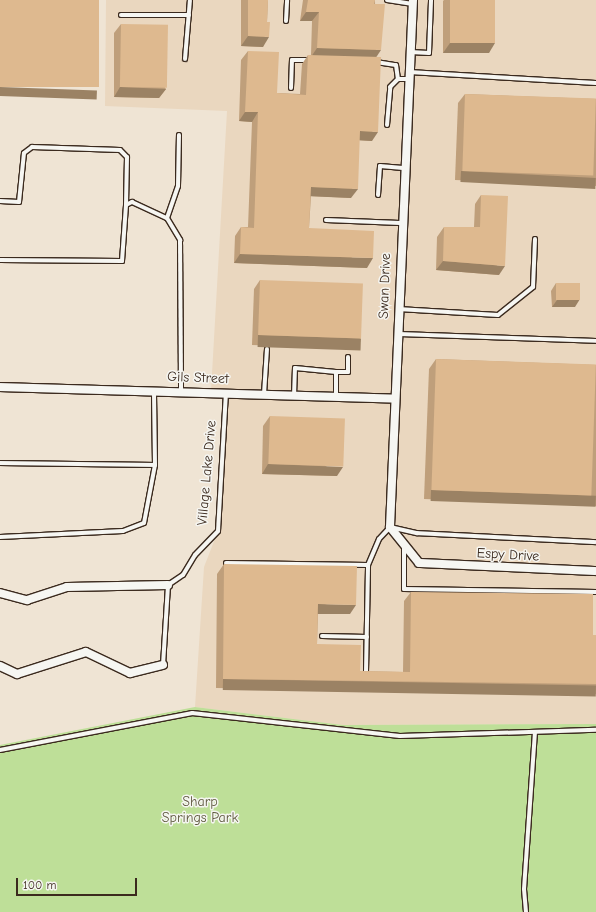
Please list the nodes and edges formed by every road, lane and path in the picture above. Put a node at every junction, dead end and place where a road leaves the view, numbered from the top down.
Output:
1 (190, 0) edge
2 (287, 0) edge
3 (387, 0) edge
4 (431, 0) edge
5 (413, 2) edge
6 (121, 15) dead end
7 (189, 15) junction
8 (286, 21) dead end
9 (410, 52) junction
10 (185, 60) dead end
11 (313, 60) edge
12 (367, 62) edge
13 (409, 76) junction
14 (398, 79) junction
15 (596, 83) edge
16 (291, 88) dead end
17 (387, 125) dead end
18 (179, 135) dead end
19 (404, 168) junction
20 (378, 195) dead end
21 (0, 201) edge
22 (126, 205) junction
23 (167, 218) junction
24 (326, 220) dead end
25 (400, 223) junction
26 (535, 239) dead end
27 (0, 260) edge
28 (398, 309) junction
29 (396, 334) junction
30 (596, 341) edge
31 (267, 349) dead end
32 (348, 357) dead end
33 (336, 372) junction
34 (0, 387) edge
35 (154, 390) junction
36 (181, 390) junction
37 (226, 392) junction
38 (264, 394) junction
39 (294, 396) junction
40 (336, 397) junction
41 (394, 399) junction
42 (0, 463) edge
43 (154, 465) junction
44 (390, 527) junction
45 (0, 537) edge
46 (596, 542) edge
47 (404, 547) junction
48 (226, 563) edge
49 (368, 565) junction
50 (596, 571) edge
51 (168, 585) junction
52 (596, 592) edge
53 (0, 593) edge
54 (322, 636) dead end
55 (367, 637) junction
56 (163, 665) joint
57 (0, 666) edge
58 (366, 672) edge
59 (596, 730) edge
60 (535, 732) junction
61 (0, 750) edge
62 (526, 912) edge

1 - 7 lane
2 - 8 lane
3 - 5 lane
4 - 9 lane
5 - 9 street, Swan Drive
6 - 7 lane
7 - 10 lane
9 - 13 street, Swan Drive
11 - 16 lane
12 - 14 lane
13 - 14 lane
13 - 15 lane
13 - 19 street, Swan Drive
14 - 17 lane
18 - 23 lane
19 - 20 lane
19 - 25 street, Swan Drive
21 - 22 lane
22 - 23 lane
22 - 27 lane
23 - 36 lane
24 - 25 lane
25 - 28 street, Swan Drive
26 - 28 lane
28 - 29 street, Swan Drive
29 - 30 lane
29 - 41 street, Swan Drive
31 - 38 lane
32 - 33 lane
33 - 39 lane
33 - 40 lane
34 - 35 street, Gils Street
35 - 36 street, Gils Street
35 - 43 lane
36 - 37 street, Gils Street
37 - 38 street, Gils Street
37 - 51 lane, Village Lake Drive
38 - 39 street, Gils Street
39 - 40 street, Gils Street
40 - 41 street, Gils Street
41 - 44 street, Swan Drive
42 - 43 lane
43 - 45 lane
44 - 46 lane
44 - 47 street
44 - 49 lane
47 - 50 street, Espy Drive
47 - 52 lane
48 - 49 lane
49 - 55 lane
51 - 53 street
51 - 56 lane
54 - 55 lane
55 - 58 lane
56 - 57 street
59 - 60 lane
60 - 61 lane
60 - 62 lane

